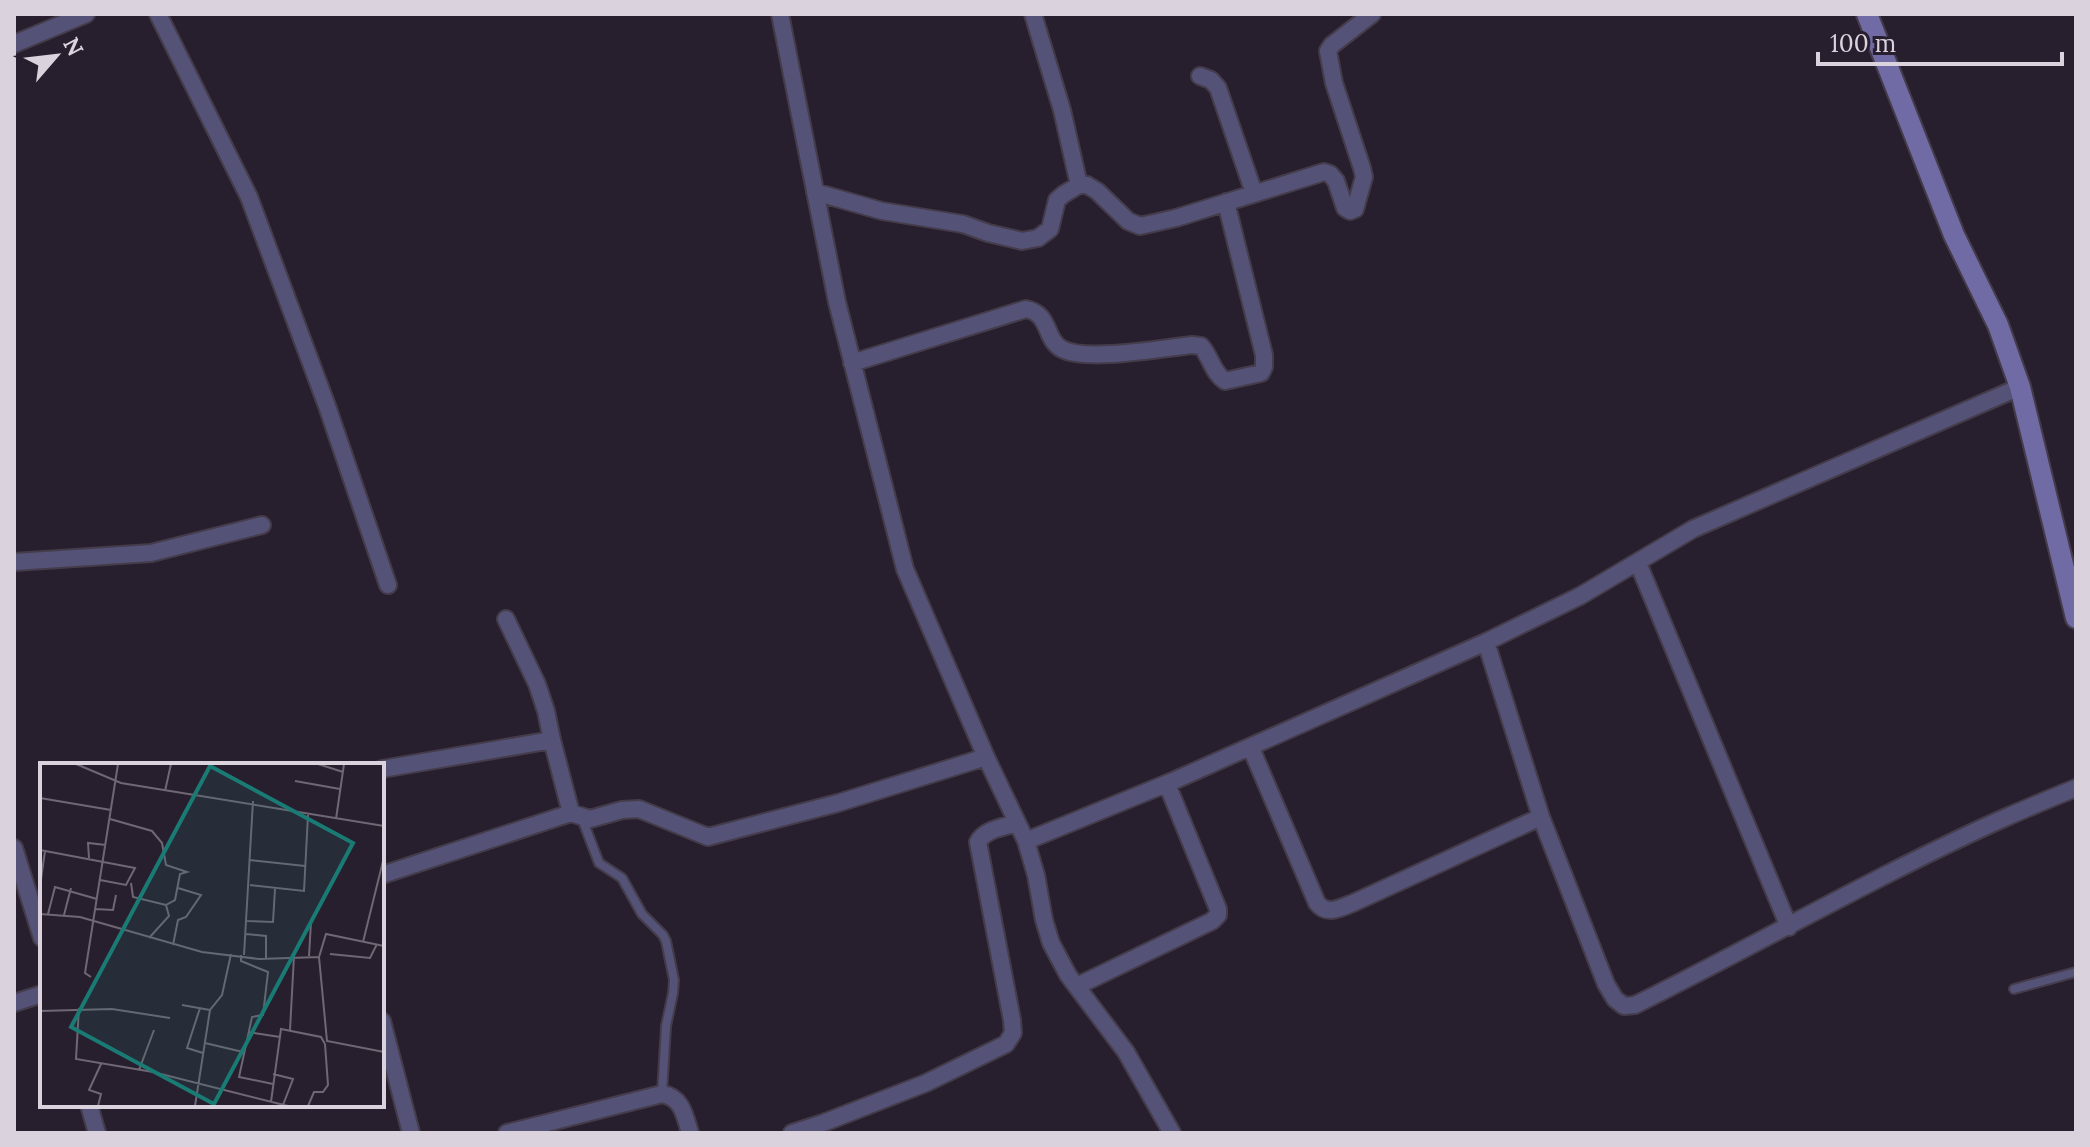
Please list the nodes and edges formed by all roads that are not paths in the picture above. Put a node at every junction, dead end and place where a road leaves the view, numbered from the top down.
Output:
1 (86, 14) edge
2 (158, 14) edge
3 (780, 14) edge
4 (1033, 14) edge
5 (1372, 14) edge
6 (1867, 14) edge
7 (14, 44) edge
8 (1200, 76) dead end
9 (1079, 185) junction
10 (815, 192) junction
11 (1254, 193) junction
12 (1226, 202) junction
13 (852, 363) junction
14 (2020, 387) junction
15 (262, 525) dead end
16 (14, 562) edge
17 (1638, 563) junction
18 (388, 585) dead end
19 (2076, 618) edge
20 (506, 619) dead end
21 (1486, 642) junction
22 (552, 740) junction
23 (1251, 748) junction
24 (986, 757) junction
25 (384, 769) edge
26 (1167, 784) junction
27 (2076, 788) edge
28 (576, 814) junction
29 (1541, 817) junction
30 (1017, 823) junction
31 (1026, 841) junction
32 (14, 848) edge
33 (384, 874) edge
34 (1789, 927) junction
35 (40, 932) edge
36 (2076, 972) edge
37 (1077, 986) junction
38 (2014, 989) dead end
39 (40, 995) edge
40 (14, 1003) edge
41 (384, 1029) edge
42 (662, 1094) junction
43 (90, 1107) edge
44 (564, 1126) edge
45 (97, 1133) edge
46 (411, 1133) edge
47 (507, 1133) edge
48 (690, 1133) edge
49 (792, 1133) edge
50 (1172, 1133) edge

1 - 7 street
2 - 18 street
3 - 10 street
4 - 9 street
5 - 11 street
6 - 14 street
8 - 11 street
9 - 10 street
9 - 12 street
10 - 13 street
11 - 12 street
12 - 13 street
13 - 24 street
14 - 17 street
14 - 19 street
15 - 16 street
17 - 21 street
17 - 34 street
20 - 22 street
21 - 23 street
21 - 29 street
22 - 25 street
22 - 28 street
23 - 26 street
23 - 29 street
24 - 28 street
24 - 30 street
26 - 31 street
26 - 37 street
27 - 34 street
28 - 33 street
28 - 42 lane
29 - 34 street
30 - 31 street
30 - 49 street
31 - 37 street
32 - 35 street
36 - 38 lane
37 - 50 street
39 - 40 street
41 - 46 street
42 - 44 street
42 - 48 street
43 - 45 street
44 - 47 street

